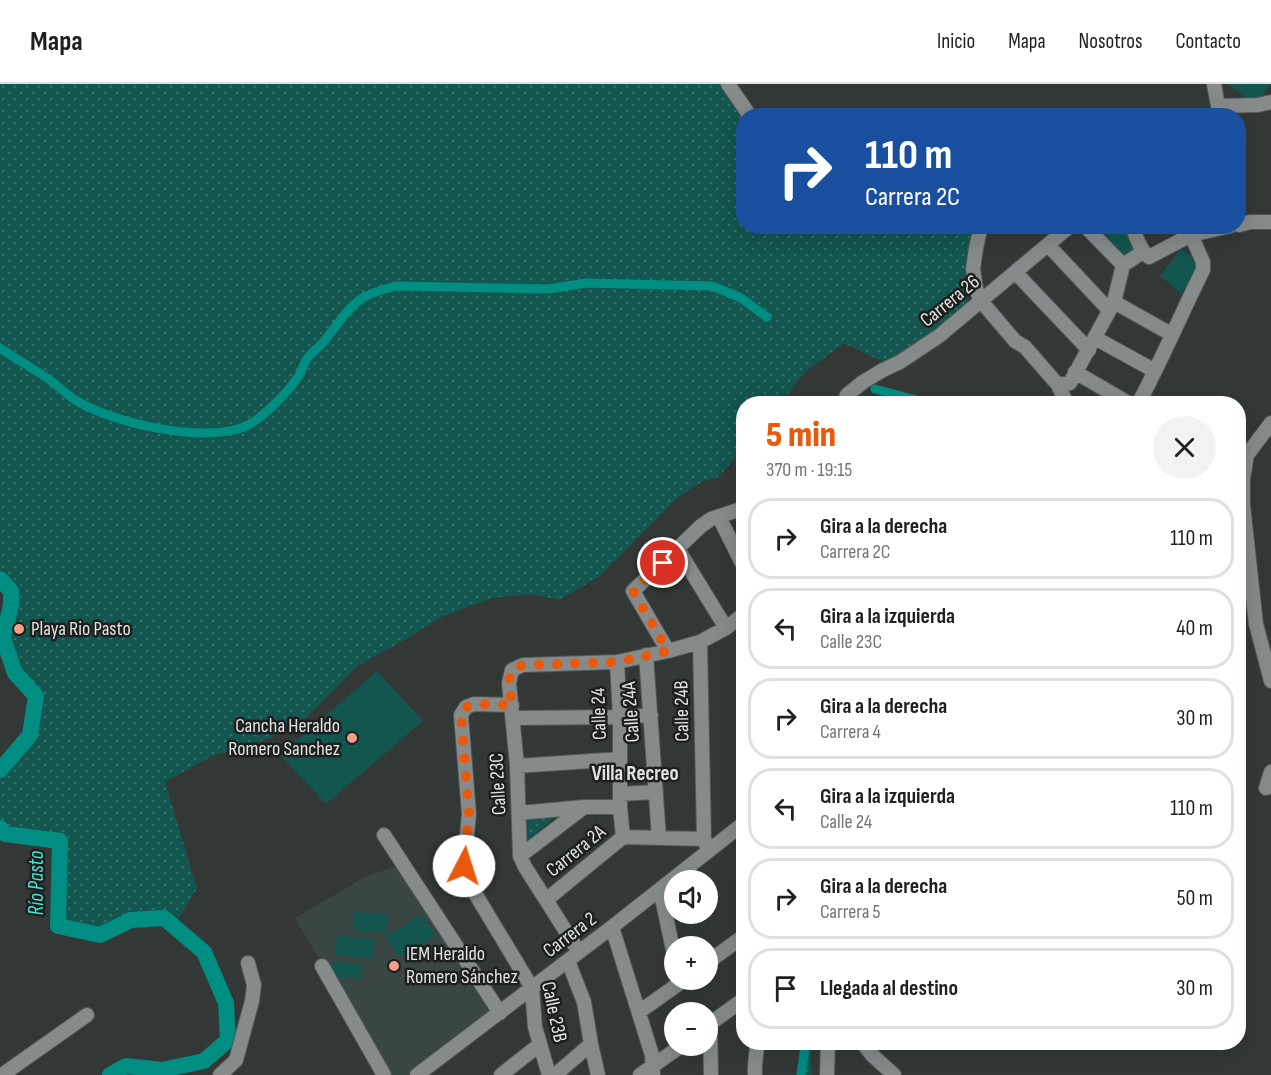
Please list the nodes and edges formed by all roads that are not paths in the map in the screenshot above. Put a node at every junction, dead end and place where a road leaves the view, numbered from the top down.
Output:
1 (728, 84) edge
2 (1214, 84) edge
3 (1271, 102) edge
4 (744, 108) edge
5 (1215, 108) edge
6 (1236, 108) edge
7 (1271, 222) edge
8 (1246, 223) edge
9 (979, 234) edge
10 (1061, 234) edge
11 (1093, 234) edge
12 (1136, 234) edge
13 (1183, 234) edge
14 (1190, 234) edge
15 (1048, 245) junction
16 (1146, 254) junction
17 (1123, 265) junction
18 (1015, 272) junction
19 (981, 301) junction
20 (1112, 306) junction
21 (1171, 334) junction
22 (1092, 344) junction
23 (1155, 371) junction
24 (1075, 372) junction
25 (1058, 385) junction
26 (848, 396) edge
27 (1063, 396) edge
28 (1116, 396) edge
29 (1142, 396) edge
30 (1271, 423) edge
31 (1246, 461) edge
32 (736, 511) edge
33 (719, 517) junction
34 (1246, 532) edge
35 (678, 548) junction
36 (736, 551) edge
37 (736, 620) edge
38 (726, 628) junction
39 (699, 642) junction
40 (668, 651) junction
41 (646, 655) junction
42 (617, 662) junction
43 (1271, 681) edge
44 (513, 712) junction
45 (651, 715) junction
46 (620, 717) junction
47 (620, 759) junction
48 (517, 766) junction
49 (1271, 772) edge
50 (1266, 788) dead end
51 (656, 792) junction
52 (620, 800) junction
53 (584, 807) junction
54 (519, 813) junction
55 (736, 827) edge
56 (384, 835) dead end
57 (623, 837) junction
58 (658, 838) junction
59 (706, 845) junction
60 (520, 856) junction
61 (660, 889) junction
62 (546, 900) junction
63 (612, 927) junction
64 (670, 936) edge
65 (736, 942) edge
66 (579, 952) junction
67 (718, 955) edge
68 (568, 961) junction
69 (248, 963) dead end
70 (322, 966) dead end
71 (532, 988) junction
72 (668, 990) edge
73 (736, 1005) edge
74 (639, 1012) junction
75 (500, 1013) junction
76 (87, 1015) dead end
77 (718, 1018) edge
78 (591, 1044) junction
79 (539, 1045) junction
80 (757, 1050) edge
81 (828, 1050) edge
82 (868, 1050) edge
83 (669, 1056) edge
84 (710, 1056) edge
85 (652, 1071) edge
86 (2, 1075) edge
87 (219, 1075) edge
88 (384, 1075) edge
89 (417, 1075) edge
90 (501, 1075) edge
91 (549, 1075) edge
92 (555, 1075) edge
93 (598, 1075) edge
94 (640, 1075) edge
95 (711, 1075) edge
96 (755, 1075) edge
97 (827, 1075) edge
98 (894, 1075) edge

1 - 4 street
2 - 5 street
3 - 6 street
7 - 8 street
9 - 19 street
10 - 15 street, Carrera 26
11 - 17 street
12 - 16 street
13 - 16 street
14 - 21 street
15 - 18 street, Carrera 26
15 - 20 street
16 - 17 street
17 - 20 street
18 - 19 street, Carrera 26
18 - 22 street
19 - 25 street
19 - 26 street, Carrera 26
20 - 21 street
20 - 22 street
21 - 23 street
22 - 23 street
22 - 24 street
23 - 29 street
24 - 25 street
24 - 28 street
25 - 27 street
30 - 31 street
32 - 33 street
33 - 35 street
33 - 36 street
34 - 43 street
35 - 38 street
35 - 40 street
37 - 38 street
38 - 39 street
39 - 40 street
39 - 59 street, Calle 24B
40 - 41 street
41 - 42 street
41 - 45 street, Calle 24A
42 - 44 street, Calle 23C
42 - 46 street, Calle 24
44 - 46 street
44 - 48 street, Calle 23C
44 - 71 street, Calle 23B
45 - 46 street
45 - 51 street, Calle 24A
46 - 47 street, Calle 24
47 - 48 street
47 - 52 street, Calle 24
48 - 54 street, Calle 23C
49 - 50 street
51 - 52 street
51 - 58 street, Calle 24A
52 - 53 street
52 - 57 street, Calle 24
53 - 54 street
53 - 60 street
54 - 60 street, Calle 23C
55 - 59 street, Carrera 2
56 - 75 street
57 - 58 street, Carrera 2A
57 - 62 street, Carrera 2A
58 - 59 street, Carrera 2A
59 - 61 street, Carrera 2
60 - 62 street, Calle 23C
61 - 63 street, Carrera 2
61 - 64 street
62 - 66 street, Calle 23C
63 - 66 street, Carrera 2
63 - 74 street
65 - 67 street
66 - 68 street, Carrera 2
68 - 71 street, Carrera 2
68 - 78 street
69 - 87 street
70 - 88 street
71 - 75 street, Carrera 2
71 - 79 street, Calle 23B
72 - 74 street
73 - 77 street
74 - 85 street
75 - 89 street, Carrera 2
76 - 86 street
78 - 92 street
78 - 93 street
79 - 90 street
79 - 91 street, Calle 23B
80 - 96 street
81 - 97 street
82 - 98 street
83 - 85 street
84 - 95 street
85 - 94 street

